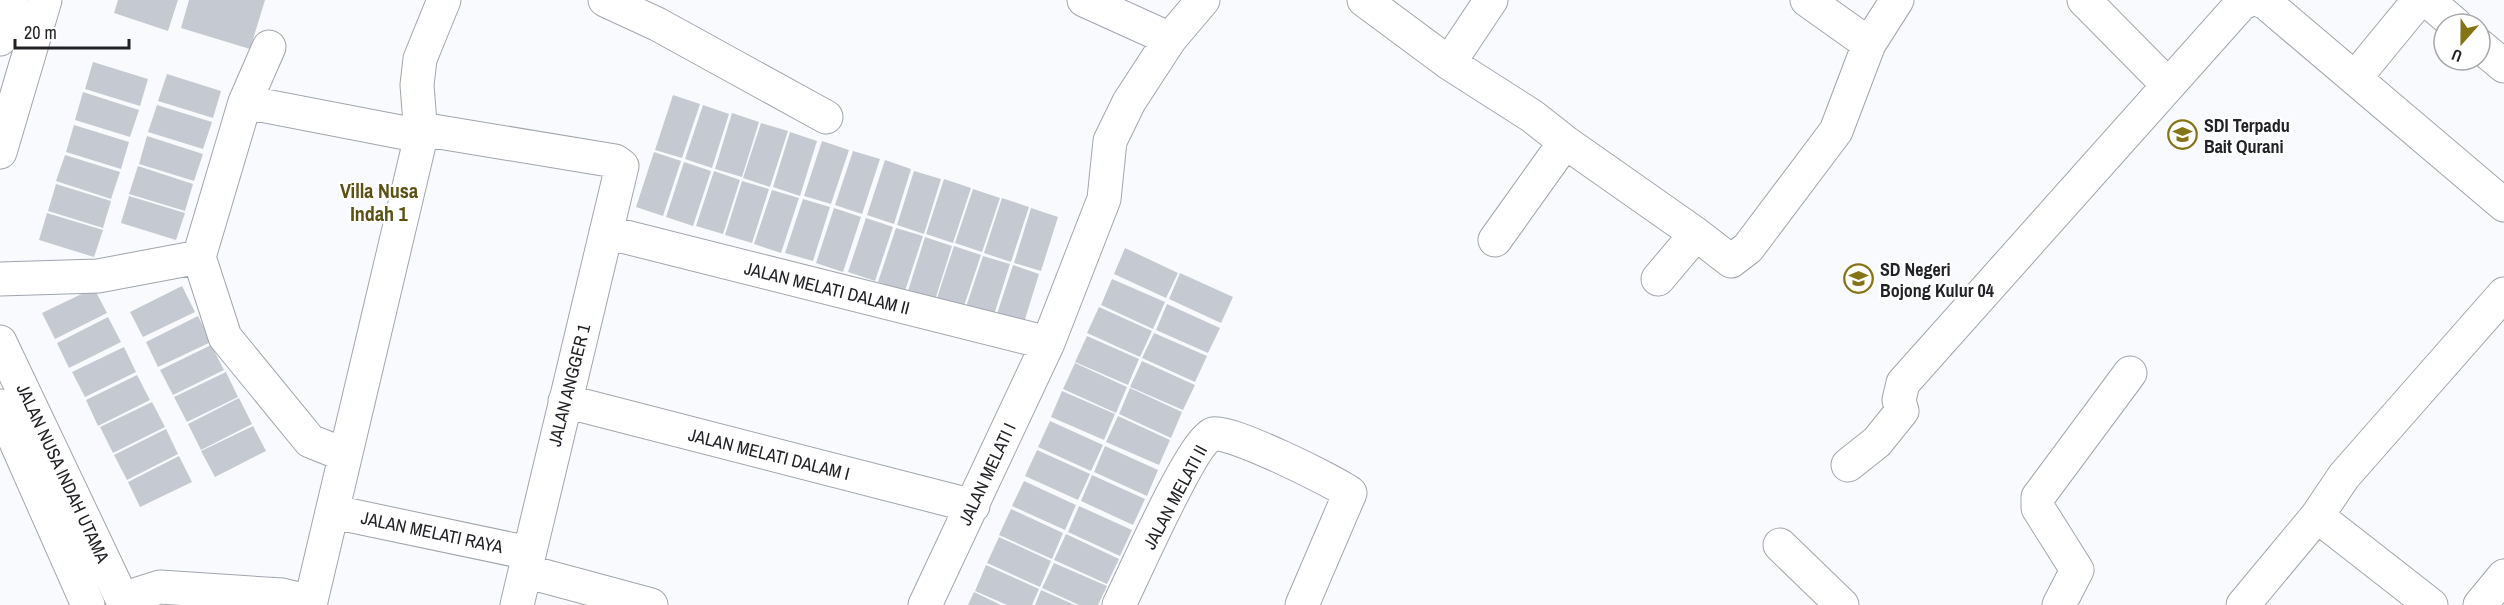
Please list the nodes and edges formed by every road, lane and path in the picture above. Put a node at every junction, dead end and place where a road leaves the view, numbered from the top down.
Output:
1 (10, 0) edge
2 (444, 0) edge
3 (605, 0) edge
4 (1084, 0) edge
5 (1203, 0) edge
6 (1364, 0) edge
7 (1491, 0) edge
8 (1808, 0) edge
9 (1897, 0) edge
10 (2084, 0) edge
11 (2248, 0) edge
12 (2259, 0) edge
13 (2419, 0) edge
14 (2427, 0) edge
15 (44, 4) edge
16 (662, 12) edge
17 (2441, 12) edge
18 (0, 39) edge
19 (1170, 39) junction
20 (1869, 45) junction
21 (269, 47) dead end
22 (2492, 56) edge
23 (1449, 63) junction
24 (2504, 66) edge
25 (2355, 78) junction
26 (2168, 85) junction
27 (246, 102) junction
28 (826, 117) dead end
29 (421, 133) junction
30 (1565, 142) junction
31 (0, 152) edge
32 (2504, 205) edge
33 (606, 232) junction
34 (1495, 240) dead end
35 (1708, 243) junction
36 (199, 257) junction
37 (0, 279) edge
38 (1658, 279) dead end
39 (2504, 294) edge
40 (0, 342) edge
41 (1048, 343) junction
42 (2130, 373) dead end
43 (565, 401) junction
44 (0, 406) edge
45 (11, 451) edge
46 (345, 455) junction
47 (1848, 465) dead end
48 (973, 506) junction
49 (334, 512) junction
50 (2317, 516) junction
51 (1780, 545) dead end
52 (527, 562) junction
53 (2504, 576) edge
54 (124, 602) edge
55 (311, 603) edge
56 (88, 605) edge
57 (517, 605) edge
58 (651, 605) edge
59 (925, 605) edge
60 (1119, 605) edge
61 (1302, 605) edge
62 (1842, 605) edge
63 (2059, 605) edge
64 (2243, 605) edge
65 (2432, 605) edge
66 (2480, 605) edge

1 - 15 street
1 - 18 street
2 - 29 street
3 - 16 street
4 - 19 street
5 - 19 street, JALAN MELATI I
6 - 23 street
7 - 23 street
8 - 20 street
9 - 20 street
10 - 26 street
11 - 26 street
12 - 25 street
13 - 25 street
14 - 17 street
15 - 31 street
16 - 28 street
19 - 41 street, JALAN MELATI I
20 - 35 street
21 - 27 street
22 - 24 street
23 - 30 street
25 - 32 street
26 - 47 street
27 - 29 street
27 - 36 street
29 - 33 street, JALAN ANGGER 1
29 - 46 street
30 - 34 street
30 - 35 street
33 - 41 street, JALAN MELATI DALAM II
33 - 43 street, JALAN ANGGER 1
35 - 38 street
36 - 37 street
36 - 46 street
39 - 50 street
40 - 54 street, JALAN NUSA INDAH UTAMA
41 - 48 street, JALAN MELATI I
42 - 63 street
43 - 48 street, JALAN MELATI DALAM I
43 - 52 street, JALAN ANGGER 1
44 - 45 street, JALAN NUSA INDAH UTAMA
45 - 56 street, JALAN NUSA INDAH UTAMA
46 - 49 street
48 - 59 street, JALAN MELATI I
49 - 52 street, JALAN MELATI RAYA
49 - 55 street
50 - 64 street
50 - 65 street
51 - 62 street
52 - 57 street, JALAN ANGGER 1
52 - 58 street, JALAN MELATI RAYA
53 - 66 street
54 - 55 street
60 - 61 street, JALAN MELATI II

